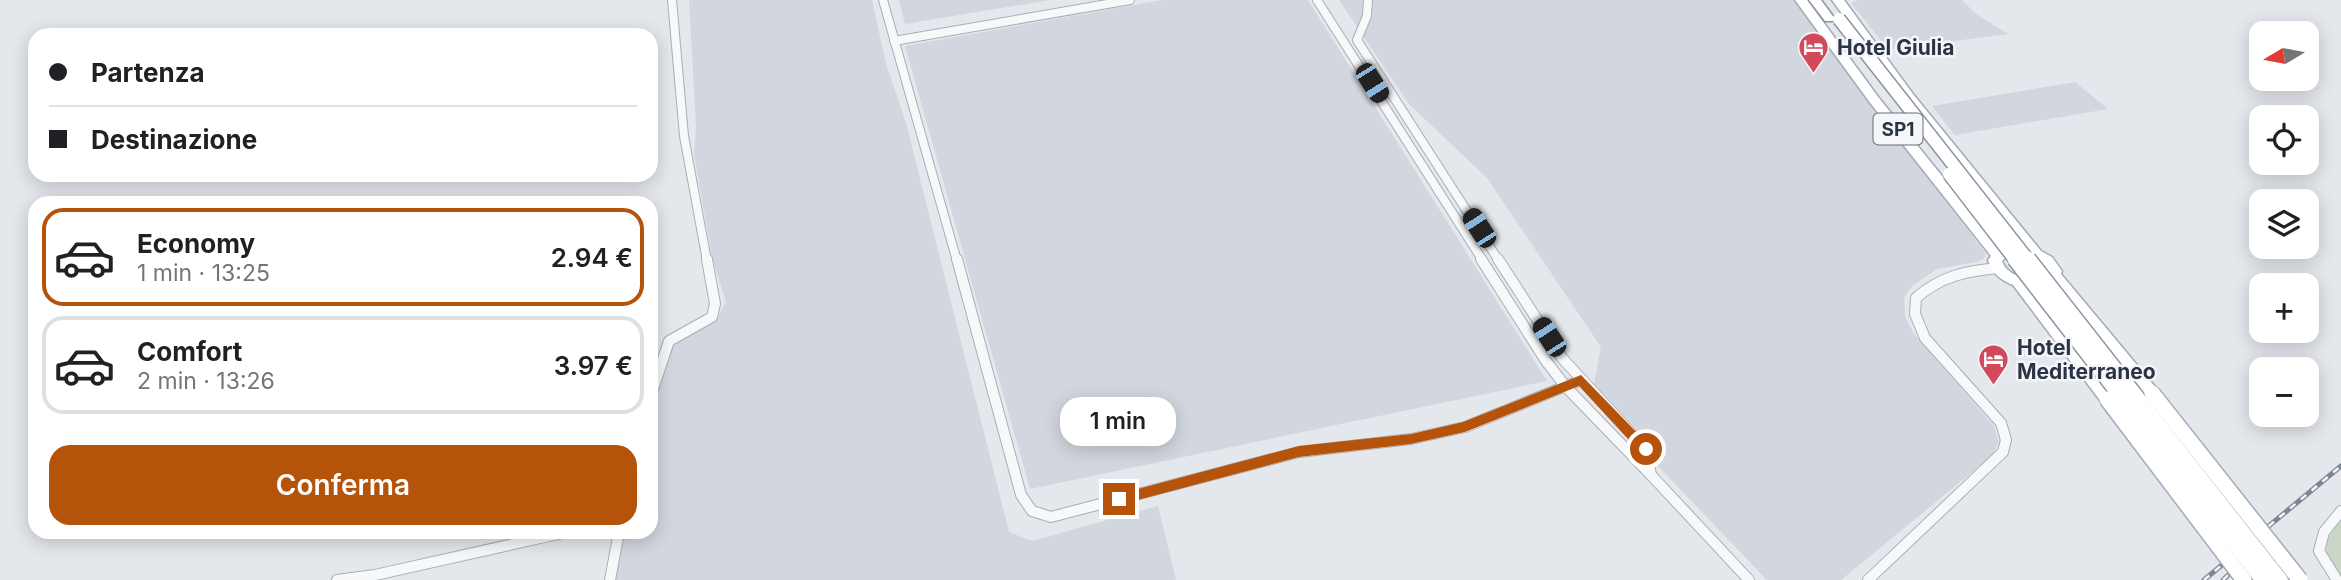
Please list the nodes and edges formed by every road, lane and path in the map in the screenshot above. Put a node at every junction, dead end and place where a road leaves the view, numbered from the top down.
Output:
1 (672, 0) edge
2 (883, 0) edge
3 (1130, 0) edge
4 (1317, 0) edge
5 (1368, 0) edge
6 (1801, 0) edge
7 (1815, 0) edge
8 (1826, 0) edge
9 (1838, 0) edge
10 (1834, 19) junction
11 (894, 41) junction
12 (1999, 259) junction
13 (658, 375) edge
14 (1581, 380) junction
15 (1566, 387) junction
16 (1651, 475) junction
17 (2341, 511) edge
18 (536, 539) edge
19 (618, 539) edge
20 (337, 580) edge
21 (611, 580) edge
22 (1749, 580) edge
23 (1868, 580) edge
24 (2244, 580) edge
25 (2263, 580) edge
26 (2280, 580) edge
27 (2300, 580) edge
28 (2337, 580) edge

1 - 13 street
2 - 11 street
3 - 11 street
4 - 15 street
5 - 14 street
6 - 12 main road, SP1
7 - 10 main road
8 - 10 main road
9 - 27 main road, SP1, bridge
10 - 25 main road, bridge
10 - 26 main road, bridge
11 - 15 street
12 - 23 street
12 - 24 main road, SP1, bridge
14 - 15 street
14 - 16 street
15 - 16 street
16 - 22 street
17 - 28 street
18 - 20 street
19 - 21 street

